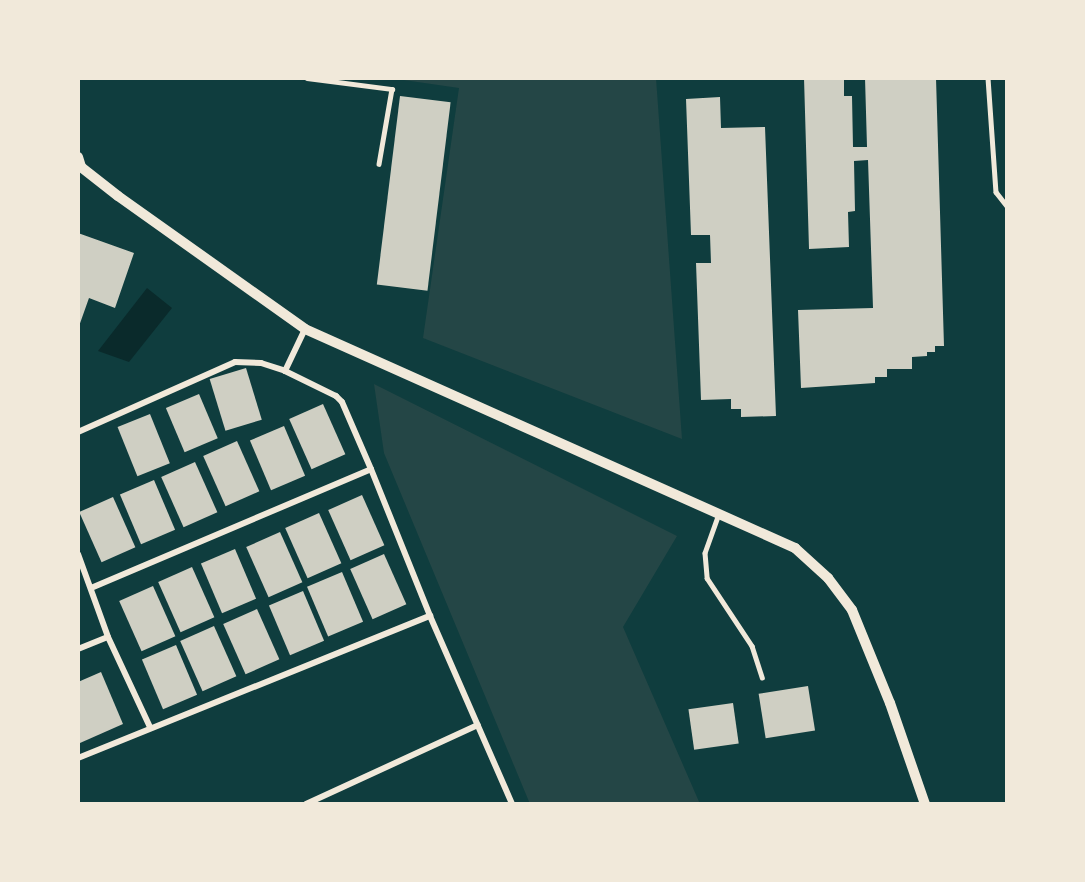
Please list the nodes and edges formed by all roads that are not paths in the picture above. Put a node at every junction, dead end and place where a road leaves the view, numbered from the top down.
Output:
1 (307, 78) edge
2 (988, 78) edge
3 (380, 164) dead end
4 (79, 165) edge
5 (1007, 206) edge
6 (305, 329) junction
7 (285, 371) junction
8 (78, 432) edge
9 (371, 469) junction
10 (719, 514) junction
11 (78, 554) edge
12 (91, 588) junction
13 (430, 616) junction
14 (108, 637) junction
15 (78, 650) edge
16 (762, 677) dead end
17 (478, 725) junction
18 (150, 727) junction
19 (78, 758) edge
20 (306, 804) edge
21 (512, 804) edge
22 (925, 804) edge

1 - 3 lane
2 - 5 lane
4 - 6 street
6 - 7 street
6 - 10 street
7 - 8 street
7 - 9 street
9 - 12 street
9 - 13 street
10 - 16 lane
10 - 22 street
11 - 12 street
12 - 14 street
13 - 17 street
13 - 18 street
14 - 15 street
14 - 18 street
17 - 20 street
17 - 21 street
18 - 19 street

